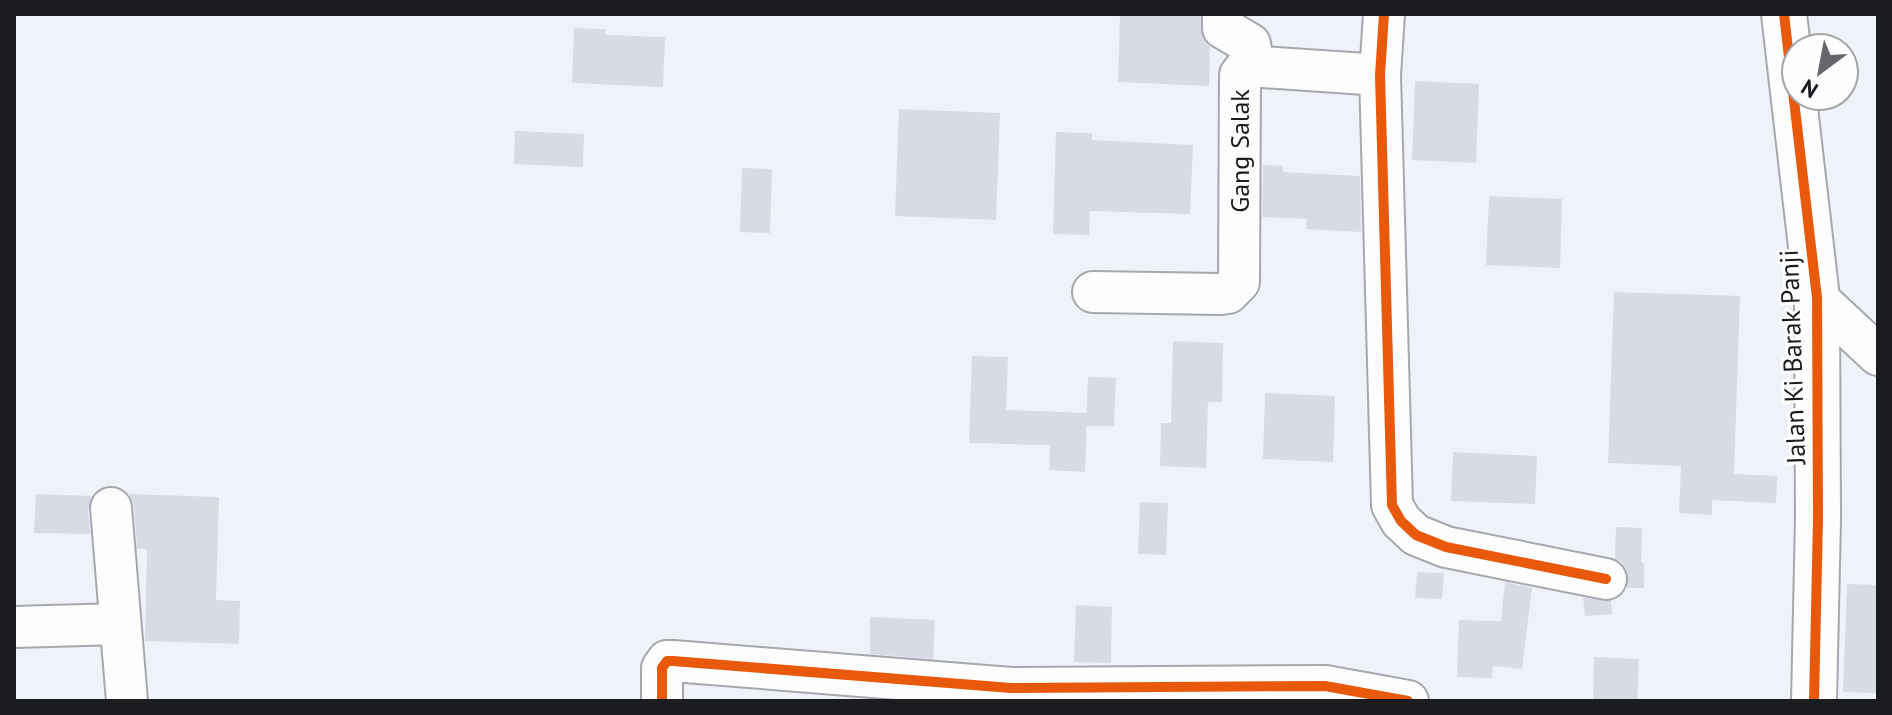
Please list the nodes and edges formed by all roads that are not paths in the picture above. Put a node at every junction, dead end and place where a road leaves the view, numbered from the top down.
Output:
1 (1223, 14) edge
2 (1384, 14) edge
3 (1784, 14) edge
4 (1254, 66) junction
5 (1380, 75) junction
6 (1093, 292) dead end
7 (1817, 298) junction
8 (1878, 355) edge
9 (111, 508) dead end
10 (1606, 579) dead end
11 (119, 624) junction
12 (14, 627) edge
13 (880, 689) edge
14 (127, 701) edge
15 (662, 701) edge
16 (1408, 701) edge
17 (1814, 701) edge

1 - 4 street
2 - 5 street
3 - 7 street, Jalan Ki Barak Panji
4 - 5 street, Gang Salak
4 - 6 street, Gang Salak
5 - 10 street
7 - 8 street
7 - 17 street, Jalan Ki Barak Panji
9 - 11 street
11 - 12 street
11 - 14 street
13 - 15 street
13 - 16 street

